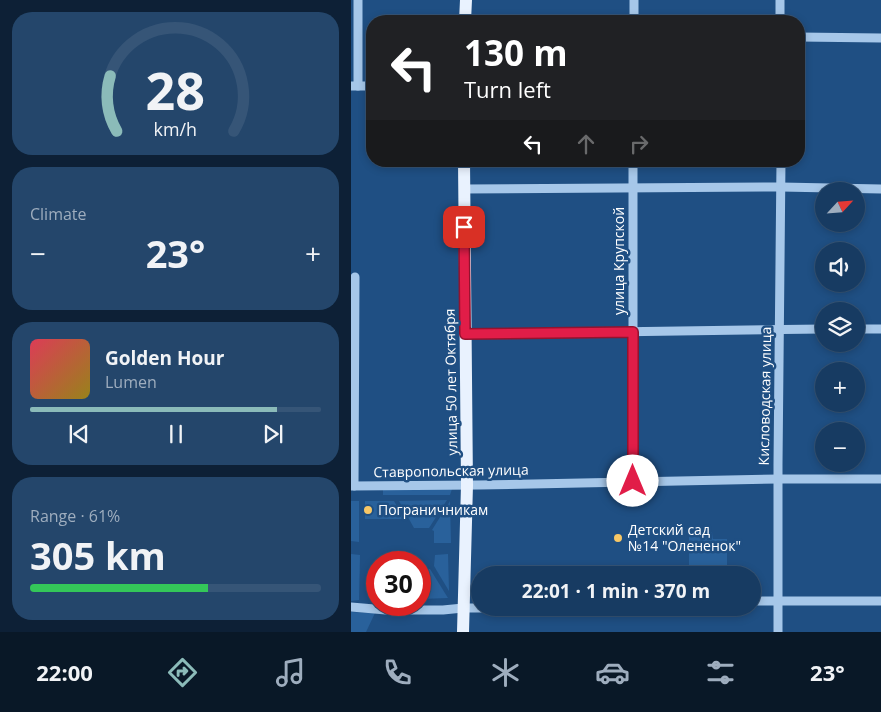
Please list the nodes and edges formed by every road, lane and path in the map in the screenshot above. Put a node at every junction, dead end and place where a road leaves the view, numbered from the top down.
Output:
1 (358, 0) edge
2 (466, 0) edge
3 (634, 0) edge
4 (780, 0) edge
5 (465, 15) edge
6 (634, 15) edge
7 (780, 15) edge
8 (805, 37) edge
9 (881, 38) edge
10 (355, 86) edge
11 (464, 167) edge
12 (633, 167) edge
13 (781, 167) edge
14 (781, 187) junction
15 (632, 188) junction
16 (464, 189) junction
17 (881, 189) edge
18 (355, 277) dead end
19 (815, 329) edge
20 (865, 329) edge
21 (881, 329) edge
22 (779, 330) junction
23 (633, 332) junction
24 (465, 334) junction
25 (778, 479) junction
26 (881, 479) edge
27 (633, 481) junction
28 (467, 485) junction
29 (353, 486) edge
30 (778, 600) junction
31 (761, 601) edge
32 (881, 601) edge
33 (351, 608) edge
34 (463, 608) junction
35 (471, 608) edge
36 (463, 632) edge
37 (778, 632) edge

1 - 10 street
2 - 5 main road
3 - 6 street
4 - 7 street
8 - 9 street
11 - 16 main road, улица 50 лет Октября
12 - 15 street, улица Крупской
13 - 14 street, Кисловодская улица
14 - 15 street
14 - 17 street
14 - 22 street, Кисловодская улица
15 - 16 street
15 - 23 street, улица Крупской
16 - 24 main road, улица 50 лет Октября
18 - 29 street
19 - 22 street
20 - 21 street
22 - 23 street
22 - 25 street, Кисловодская улица
23 - 24 street
23 - 27 street, улица Крупской
24 - 28 main road, улица 50 лет Октября
25 - 26 street, Ставропольская улица
25 - 27 street, Ставропольская улица
25 - 30 street, Кисловодская улица
27 - 28 street, Ставропольская улица
28 - 29 street, Ставропольская улица
28 - 34 main road, улица 50 лет Октября
30 - 31 street
30 - 32 street
30 - 37 street, Кисловодская улица
33 - 34 street
34 - 35 street
34 - 36 main road, улица 50 лет Октября

